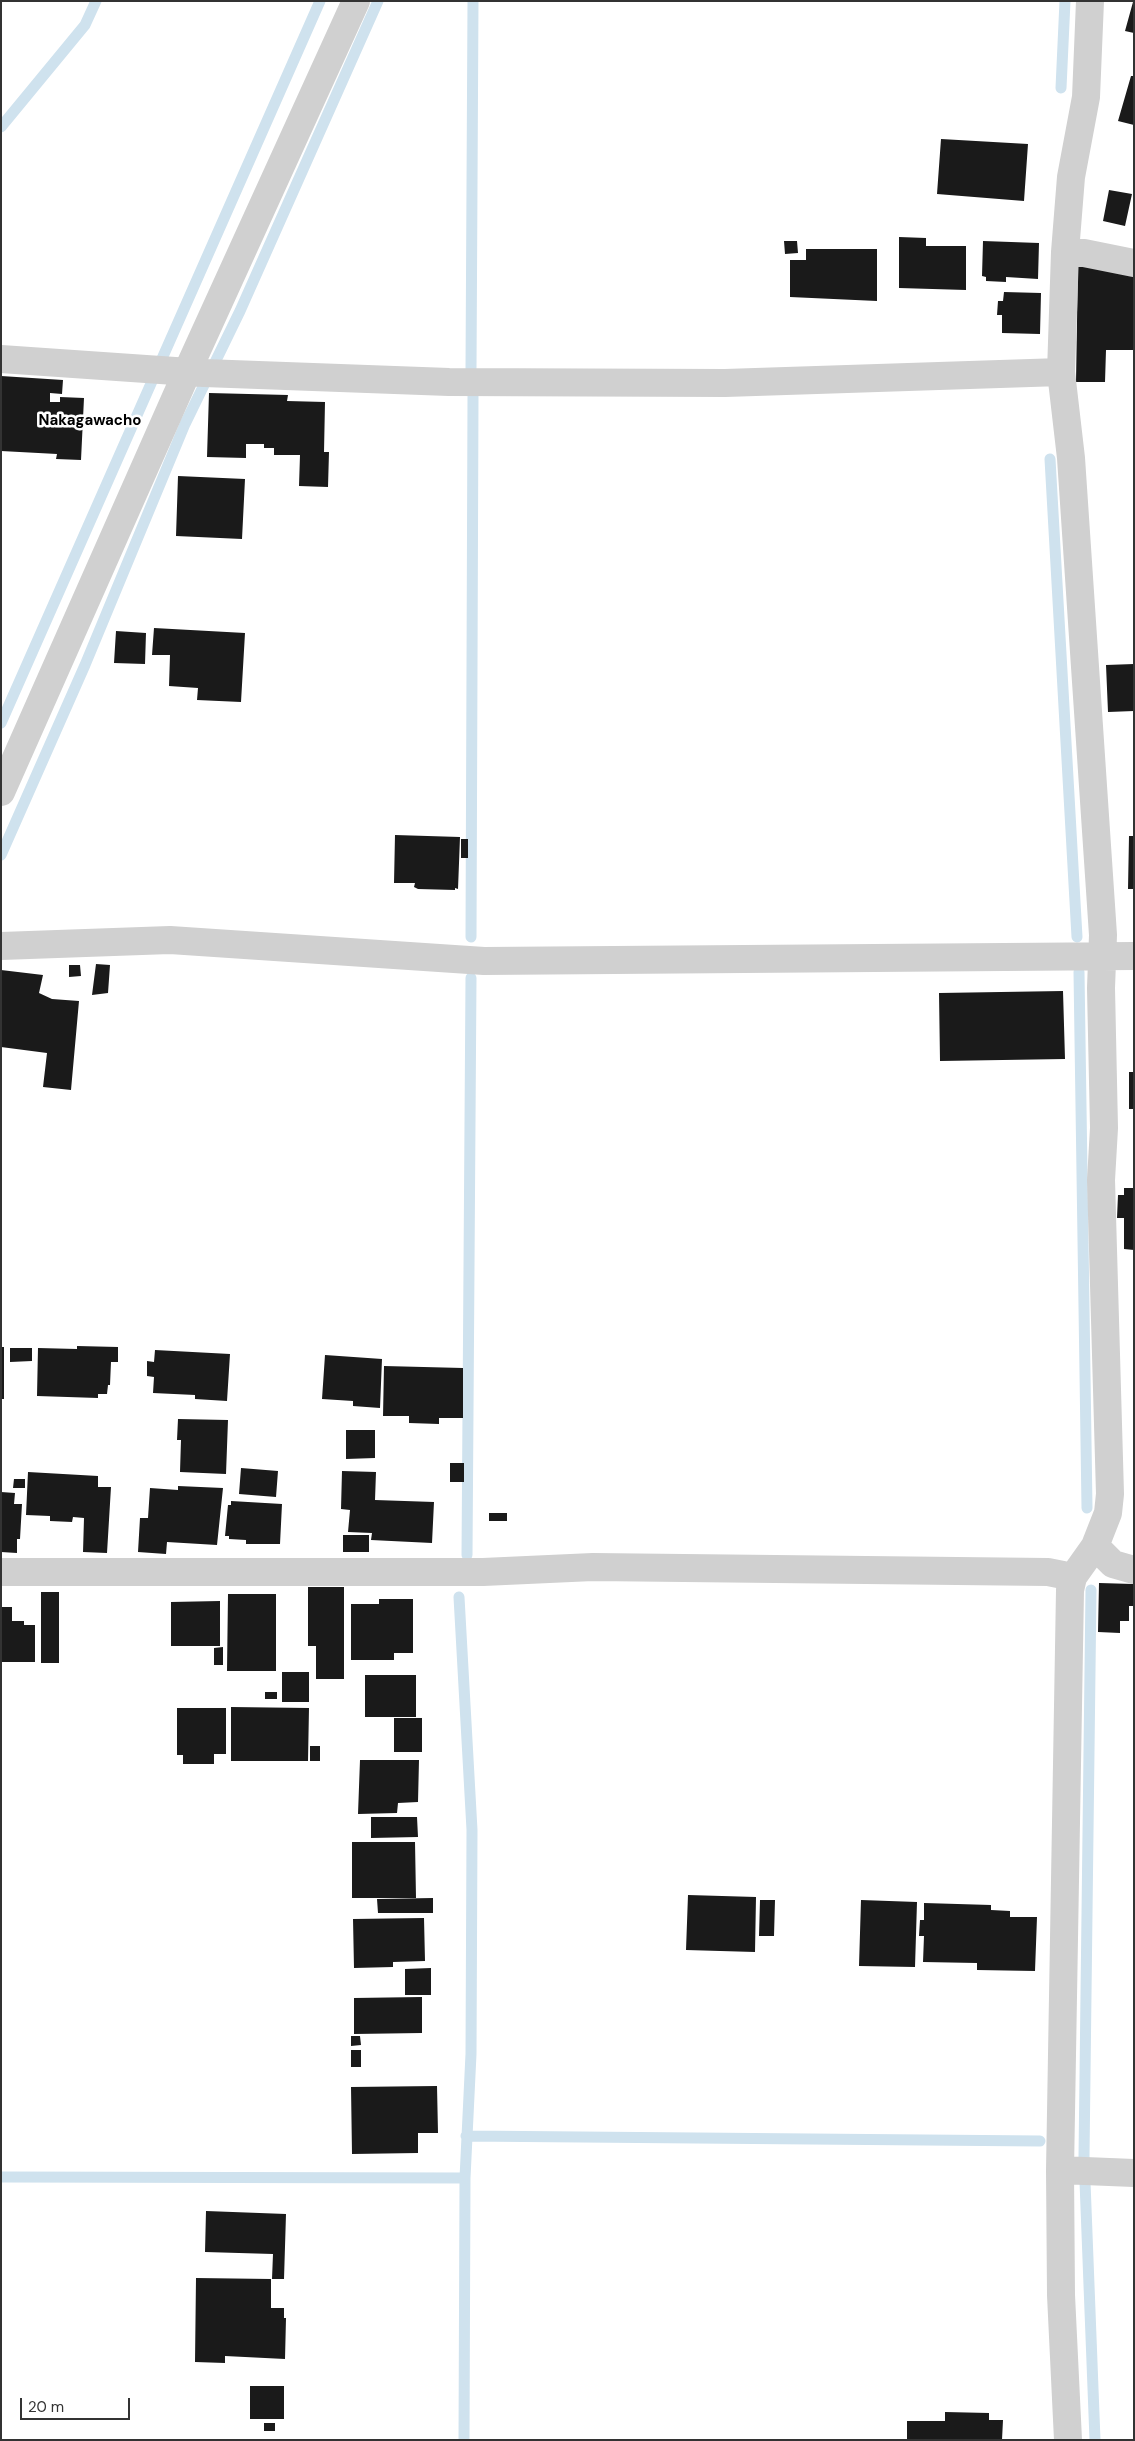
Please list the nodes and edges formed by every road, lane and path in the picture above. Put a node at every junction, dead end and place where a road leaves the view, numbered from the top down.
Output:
1 (356, 1) edge
2 (1090, 1) edge
3 (1065, 252) junction
4 (1134, 263) edge
5 (1, 359) edge
6 (195, 372) junction
7 (1061, 372) junction
8 (1, 792) edge
9 (1, 946) edge
10 (1134, 956) edge
11 (1102, 957) junction
12 (1095, 1546) junction
13 (1134, 1570) edge
14 (1, 1572) edge
15 (1073, 1577) junction
16 (1076, 2170) junction
17 (1134, 2173) edge
18 (1068, 2440) edge

1 - 6 street
2 - 3 street
3 - 4 street
3 - 7 street
5 - 6 street
6 - 7 street
6 - 8 street
7 - 11 street
9 - 11 street
10 - 11 street
11 - 12 street
12 - 13 street
12 - 15 street
14 - 15 street
15 - 16 street
16 - 17 street
16 - 18 street

